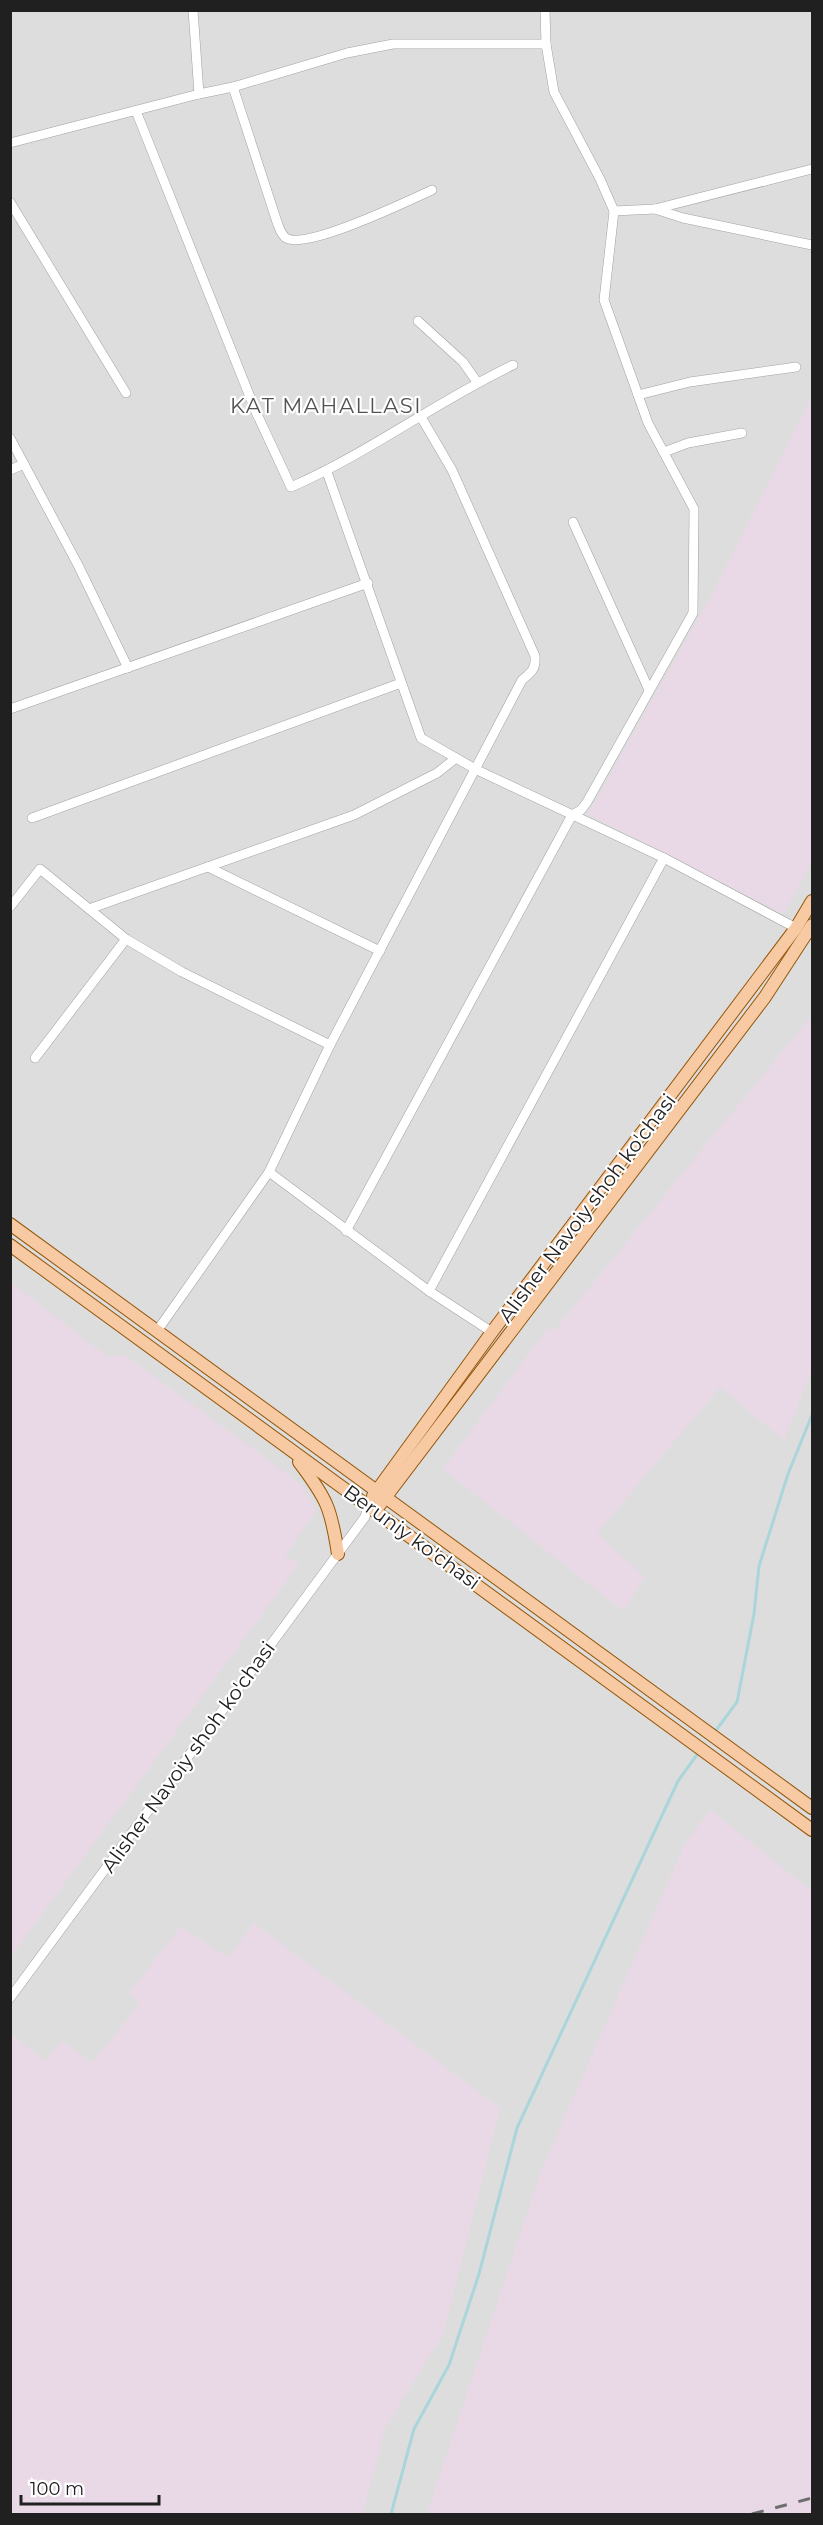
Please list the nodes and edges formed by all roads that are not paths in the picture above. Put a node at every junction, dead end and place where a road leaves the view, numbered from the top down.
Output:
1 (193, 10) edge
2 (545, 10) edge
3 (546, 44) junction
4 (233, 87) junction
5 (199, 94) junction
6 (136, 111) junction
7 (10, 143) edge
8 (813, 169) edge
9 (432, 190) dead end
10 (10, 202) edge
11 (654, 209) junction
12 (614, 211) junction
13 (813, 244) edge
14 (418, 321) dead end
15 (513, 365) dead end
16 (796, 367) dead end
17 (477, 382) junction
18 (126, 393) dead end
19 (638, 395) junction
20 (421, 417) junction
21 (742, 433) dead end
22 (10, 438) edge
23 (664, 452) junction
24 (24, 464) junction
25 (10, 470) edge
26 (327, 471) junction
27 (573, 522) dead end
28 (368, 583) junction
29 (128, 668) junction
30 (401, 683) junction
31 (650, 690) junction
32 (10, 709) edge
33 (456, 758) junction
34 (477, 770) junction
35 (572, 815) junction
36 (32, 818) dead end
37 (664, 858) junction
38 (208, 867) junction
39 (813, 901) edge
40 (10, 907) edge
41 (89, 909) junction
42 (813, 925) edge
43 (796, 928) junction
44 (126, 939) junction
45 (380, 951) junction
46 (330, 1045) junction
47 (35, 1058) dead end
48 (269, 1172) junction
49 (10, 1224) edge
50 (346, 1231) junction
51 (10, 1245) edge
52 (429, 1291) junction
53 (157, 1331) junction
54 (492, 1332) junction
55 (291, 1451) junction
56 (382, 1494) junction
57 (369, 1511) junction
58 (338, 1554) junction
59 (813, 1808) edge
60 (812, 1829) edge
61 (10, 1998) edge

1 - 5 street
2 - 3 street
3 - 4 street
3 - 12 street
4 - 5 street
4 - 9 street
5 - 6 street
6 - 7 street
6 - 26 street
8 - 11 street
10 - 18 street
11 - 12 street
11 - 13 street
12 - 19 street
14 - 17 street
15 - 17 street
16 - 19 street
17 - 20 street
19 - 23 street
20 - 26 street
20 - 34 street
21 - 23 street
22 - 24 street
23 - 31 street
24 - 25 street
24 - 29 street
26 - 28 street
27 - 31 street
28 - 29 street
28 - 30 street
29 - 32 street
30 - 33 street
30 - 36 street
31 - 35 street
33 - 34 street
33 - 38 street
34 - 35 street
34 - 45 street
35 - 37 street
35 - 50 street
37 - 43 street
37 - 52 street
38 - 41 street
38 - 45 street
39 - 43 main road, Alisher Navoiy shoh ko'chasi
40 - 41 street
41 - 44 street
42 - 56 main road, Alisher Navoiy shoh ko'chasi
43 - 54 main road, Alisher Navoiy shoh ko'chasi
44 - 46 street
44 - 47 street
45 - 46 street
46 - 48 street
48 - 50 street
48 - 53 street
49 - 53 main road, Beruniy ko'chasi
50 - 52 street
51 - 55 main road, Beruniy ko'chasi
52 - 54 street
53 - 56 main road, Beruniy ko'chasi
54 - 56 main road, Alisher Navoiy shoh ko'chasi
55 - 57 main road, Beruniy ko'chasi
55 - 58 main road
56 - 57 main road, Alisher Navoiy shoh ko'chasi
56 - 59 main road, Beruniy ko'chasi
57 - 58 street, Alisher Navoiy shoh ko'chasi
57 - 60 main road, Beruniy ko'chasi
58 - 61 street, Alisher Navoiy shoh ko'chasi

